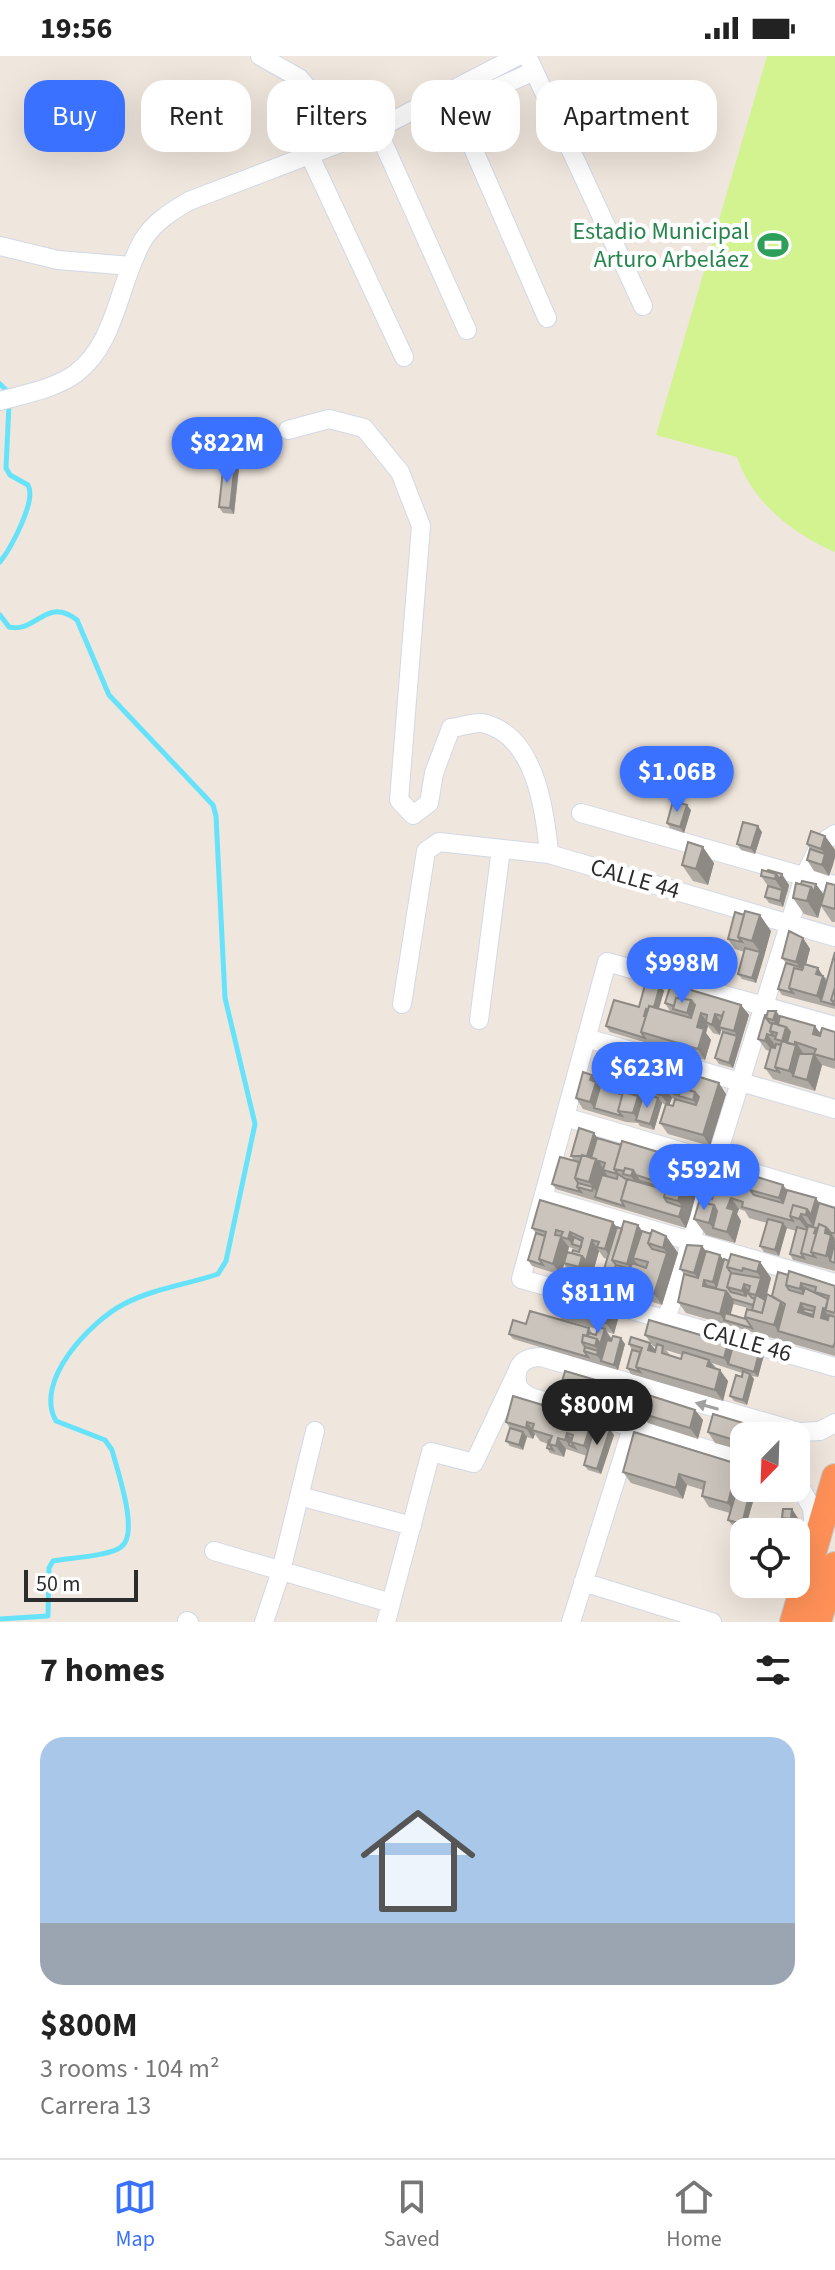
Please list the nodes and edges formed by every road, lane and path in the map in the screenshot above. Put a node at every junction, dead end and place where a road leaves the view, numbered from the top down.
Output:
1 (260, 56) edge
2 (518, 56) edge
3 (531, 64) edge
4 (301, 80) edge
5 (395, 120) edge
6 (320, 152) edge
7 (387, 152) edge
8 (310, 156) junction
9 (0, 246) edge
10 (131, 266) junction
11 (643, 306) dead end
12 (547, 318) dead end
13 (467, 330) dead end
14 (404, 357) dead end
15 (0, 401) edge
16 (288, 430) dead end
17 (581, 813) dead end
18 (835, 834) edge
19 (501, 849) junction
20 (549, 854) junction
21 (804, 877) junction
22 (835, 885) edge
23 (789, 923) junction
24 (835, 937) edge
25 (402, 1004) dead end
26 (764, 1006) junction
27 (479, 1020) dead end
28 (835, 1026) edge
29 (586, 1038) junction
30 (740, 1082) junction
31 (835, 1109) edge
32 (565, 1117) junction
33 (715, 1161) junction
34 (835, 1197) edge
35 (543, 1198) junction
36 (690, 1241) junction
37 (835, 1283) edge
38 (666, 1319) junction
39 (835, 1367) edge
40 (517, 1372) junction
41 (645, 1388) junction
42 (835, 1423) edge
43 (632, 1427) junction
44 (315, 1431) dead end
45 (730, 1456) edge
46 (835, 1477) edge
47 (299, 1496) junction
48 (809, 1502) edge
49 (412, 1526) junction
50 (214, 1551) dead end
51 (823, 1560) edge
52 (281, 1571) junction
53 (583, 1582) junction
54 (391, 1603) junction
55 (684, 1618) edge
56 (264, 1622) edge
57 (386, 1622) edge
58 (571, 1622) edge
59 (712, 1622) edge
60 (793, 1622) edge
61 (818, 1622) edge

1 - 4 street
2 - 5 street
3 - 11 street
3 - 12 street
6 - 8 street
7 - 13 street
8 - 10 street
8 - 14 street
9 - 10 street
10 - 15 street
16 - 20 street
17 - 21 street
18 - 21 street
19 - 20 street, CALLE 44
19 - 25 street, CALLE 44
19 - 27 street
20 - 23 street, CALLE 44
21 - 22 street
21 - 23 street
23 - 24 street, CALLE 44
23 - 26 street
26 - 28 street
26 - 29 street
26 - 30 street
29 - 30 street
29 - 32 street
30 - 31 street
30 - 33 street
32 - 33 street
32 - 35 street
33 - 34 street
33 - 36 street
35 - 36 street
35 - 38 street, CALLE 46
36 - 37 street
36 - 38 street
38 - 39 street, CALLE 46
38 - 41 street
40 - 41 street
40 - 43 street
40 - 49 street
42 -> 41 street
41 - 43 street
43 - 45 street
43 - 53 street
44 - 47 street
46 - 51 highway
47 - 49 street
47 - 52 street
48 - 51 street
49 - 54 street
50 - 52 street
51 - 60 highway
51 - 61 highway
52 - 54 street
52 - 56 street
53 - 55 street
53 - 58 street
54 - 57 street
55 - 59 street

